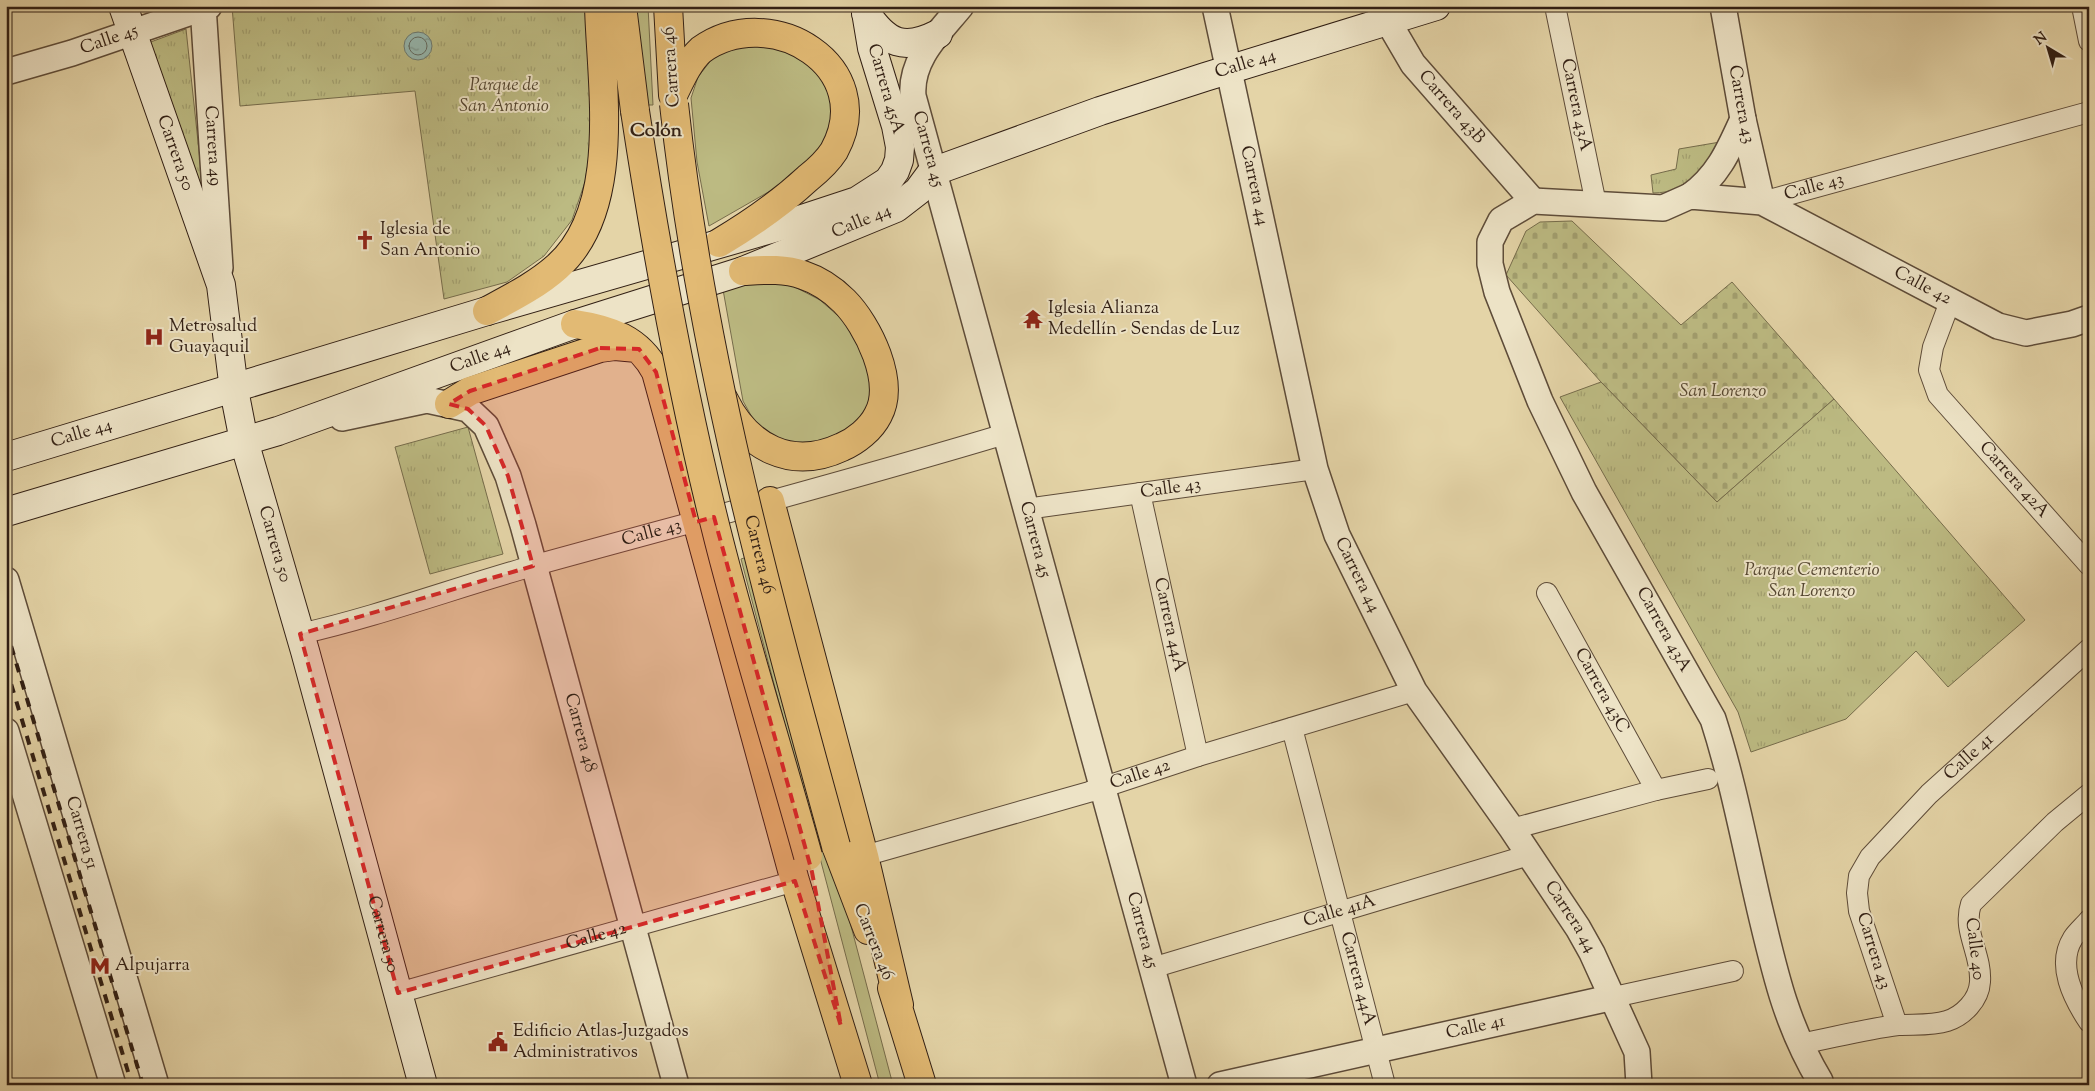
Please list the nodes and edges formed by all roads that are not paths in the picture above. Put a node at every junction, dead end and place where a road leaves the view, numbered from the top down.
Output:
1 (122, 6) edge
2 (600, 6) edge
3 (622, 6) edge
4 (668, 6) edge
5 (961, 6) edge
6 (1215, 6) edge
7 (1436, 6) edge
8 (1555, 6) edge
9 (1723, 6) edge
10 (2082, 6) edge
11 (205, 7) edge
12 (865, 10) edge
13 (1383, 14) edge
14 (132, 32) junction
15 (938, 34) junction
16 (2089, 41) edge
17 (1230, 68) junction
18 (6, 72) edge
19 (674, 100) junction
20 (2089, 112) edge
21 (1743, 119) junction
22 (895, 171) joint
23 (932, 172) junction
24 (1690, 196) junction
25 (1533, 201) junction
26 (1762, 202) junction
27 (1596, 204) junction
28 (719, 243) junction
29 (743, 271) junction
30 (221, 284) junction
31 (1950, 299) junction
32 (487, 311) junction
33 (2089, 318) edge
34 (575, 324) junction
35 (639, 348) junction
36 (234, 390) junction
37 (723, 398) junction
38 (449, 404) junction
39 (278, 430) junction
40 (1005, 434) junction
41 (244, 441) junction
42 (6, 457) edge
43 (1315, 469) junction
44 (1140, 493) junction
45 (770, 501) junction
46 (1026, 509) junction
47 (6, 512) edge
48 (696, 522) junction
49 (2089, 565) edge
50 (533, 566) junction
51 (6, 580) edge
52 (1548, 593) dead end
53 (300, 634) junction
54 (2089, 649) edge
55 (1414, 691) junction
56 (1292, 728) junction
57 (6, 731) edge
58 (1198, 756) junction
59 (1708, 779) dead end
60 (1103, 787) junction
61 (1656, 790) junction
62 (2089, 794) edge
63 (1512, 829) junction
64 (1529, 855) junction
65 (864, 856) junction
66 (1859, 876) joint
67 (795, 880) junction
68 (1340, 911) junction
69 (2089, 920) edge
70 (632, 927) junction
71 (1152, 968) junction
72 (1733, 972) dead end
73 (398, 993) junction
74 (1614, 997) junction
75 (899, 1005) junction
76 (2089, 1022) edge
77 (841, 1026) junction
78 (1897, 1026) junction
79 (1800, 1044) junction
80 (1376, 1050) junction
81 (1822, 1083) edge
82 (113, 1085) edge
83 (156, 1085) edge
84 (423, 1085) edge
85 (676, 1085) edge
86 (858, 1085) edge
87 (922, 1085) edge
88 (1184, 1085) edge
89 (1220, 1085) edge
90 (1385, 1085) edge
91 (1639, 1085) edge

1 - 14 main road, Carrera 50
2 - 32 main road
3 - 77 main road, Carrera 46, bridge
4 - 19 main road, Carrera 46
5 - 15 street, Carrera 45
6 - 17 street, Carrera 44
7 - 13 main road, Calle 44
8 - 27 street, Carrera 43A
9 - 21 street, Carrera 43
10 - 16 street
11 - 14 street, Calle 45
11 - 30 street, Carrera 49
12 - 15 main road
12 - 22 main road, Carrera 45A
13 - 17 main road, Calle 44
13 - 25 street, Carrera 43B
14 - 18 street, Calle 45
14 - 30 main road, Carrera 50
15 - 23 street, Carrera 45
17 - 23 main road, Calle 44
17 - 43 street, Carrera 44
19 - 28 main road
19 - 37 main road, Carrera 46, bridge
20 - 26 street, Calle 43
21 - 24 street
21 - 26 street, Carrera 43
22 - 28 main road, Calle 44
23 - 29 main road, Calle 44
23 - 40 street, Carrera 45
24 - 26 street, Calle 43
24 - 27 street, Calle 43
25 - 27 street, Calle 43
25 - 79 street, Carrera 43A
26 - 31 street, Calle 42
28 - 32 main road, Calle 44
29 - 34 main road, Calle 44
29 - 37 main road
30 - 36 main road, Carrera 50
31 - 33 street, Calle 42
31 - 49 street, Carrera 42A
32 - 36 main road, Calle 44
34 - 35 main road, Carrera 46
34 - 39 main road, Calle 44
35 - 38 main road
35 - 48 main road, Carrera 46
36 - 41 main road, Carrera 50
36 - 42 main road, Calle 44
37 - 75 main road, Carrera 46, bridge
38 - 39 street, Calle 44
38 - 50 street, Carrera 48
39 - 41 main road, Calle 44
40 - 45 street, Calle 43
40 - 46 street, Carrera 45
41 - 47 main road, Calle 44
41 - 53 main road, Carrera 50
43 - 44 street, Calle 43
43 - 55 street, Carrera 44
44 - 46 street, Calle 43
44 - 58 street, Carrera 44A
45 - 48 street, Calle 43
45 - 65 main road
46 - 60 street, Carrera 45
48 - 50 street, Calle 43
48 - 67 main road, Carrera 46
50 - 53 street, Calle 43
50 - 70 street, Carrera 48
51 - 83 street, Carrera 51
52 - 61 street, Carrera 43C
53 - 73 main road, Carrera 50
54 - 66 street, Calle 41
55 - 56 street, Calle 42
55 - 63 street, Carrera 44
56 - 58 street, Calle 42
56 - 68 street, Carrera 44A
57 - 82 street
58 - 60 street, Calle 42
59 - 61 street
60 - 65 street, Calle 42
60 - 71 street, Carrera 45
61 - 63 street
62 - 78 street, Calle 40
63 - 64 street, Carrera 44
64 - 68 street, Calle 41A
64 - 74 street, Carrera 44
65 - 75 main road
66 - 78 street, Carrera 43
67 - 70 street, Calle 42
67 - 77 main road, Carrera 46
68 - 71 street, Calle 41A
68 - 80 street, Carrera 44A
69 - 76 street
70 - 73 street, Calle 42
70 - 85 street, Carrera 48
71 - 88 street, Carrera 45
72 - 74 street, Calle 41
73 - 84 main road, Carrera 50
74 - 80 street, Calle 41
74 - 91 street, Carrera 44
75 - 87 main road, Carrera 46
77 - 86 main road, Carrera 46
78 - 79 street, Calle 40
79 - 81 street, Carrera 43A
80 - 89 street, Calle 41
80 - 90 street, Carrera 44A

